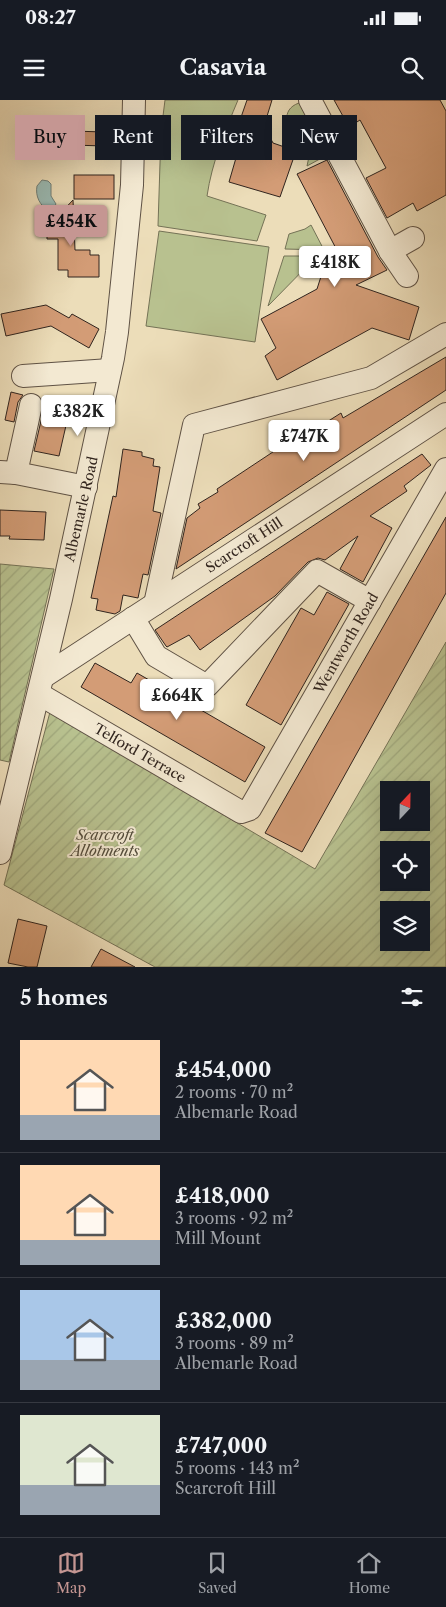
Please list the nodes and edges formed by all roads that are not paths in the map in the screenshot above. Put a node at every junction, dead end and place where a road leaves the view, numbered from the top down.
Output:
1 (134, 100) edge
2 (310, 100) edge
3 (414, 238) dead end
4 (390, 251) junction
5 (407, 276) dead end
6 (446, 334) edge
7 (23, 376) dead end
8 (113, 383) junction
9 (31, 405) dead end
10 (446, 414) edge
11 (446, 469) edge
12 (8, 472) edge
13 (86, 487) junction
14 (370, 600) junction
15 (154, 604) junction
16 (133, 618) junction
17 (41, 685) junction
18 (241, 812) joint
19 (0, 854) edge

1 - 8 street, Albemarle Road
2 - 4 street
3 - 4 street
4 - 5 street
6 - 15 street
7 - 8 street
8 - 13 street, Albemarle Road
9 - 12 street
10 - 15 street, Scarcroft Hill
11 - 14 street, Wentworth Road
12 - 13 street
13 - 17 street, Albemarle Road
14 - 16 street
14 - 18 street, Wentworth Road
15 - 16 street, Scarcroft Hill
16 - 17 street, Scarcroft Hill
17 - 18 street, Telford Terrace
17 - 19 street, Albemarle Road

